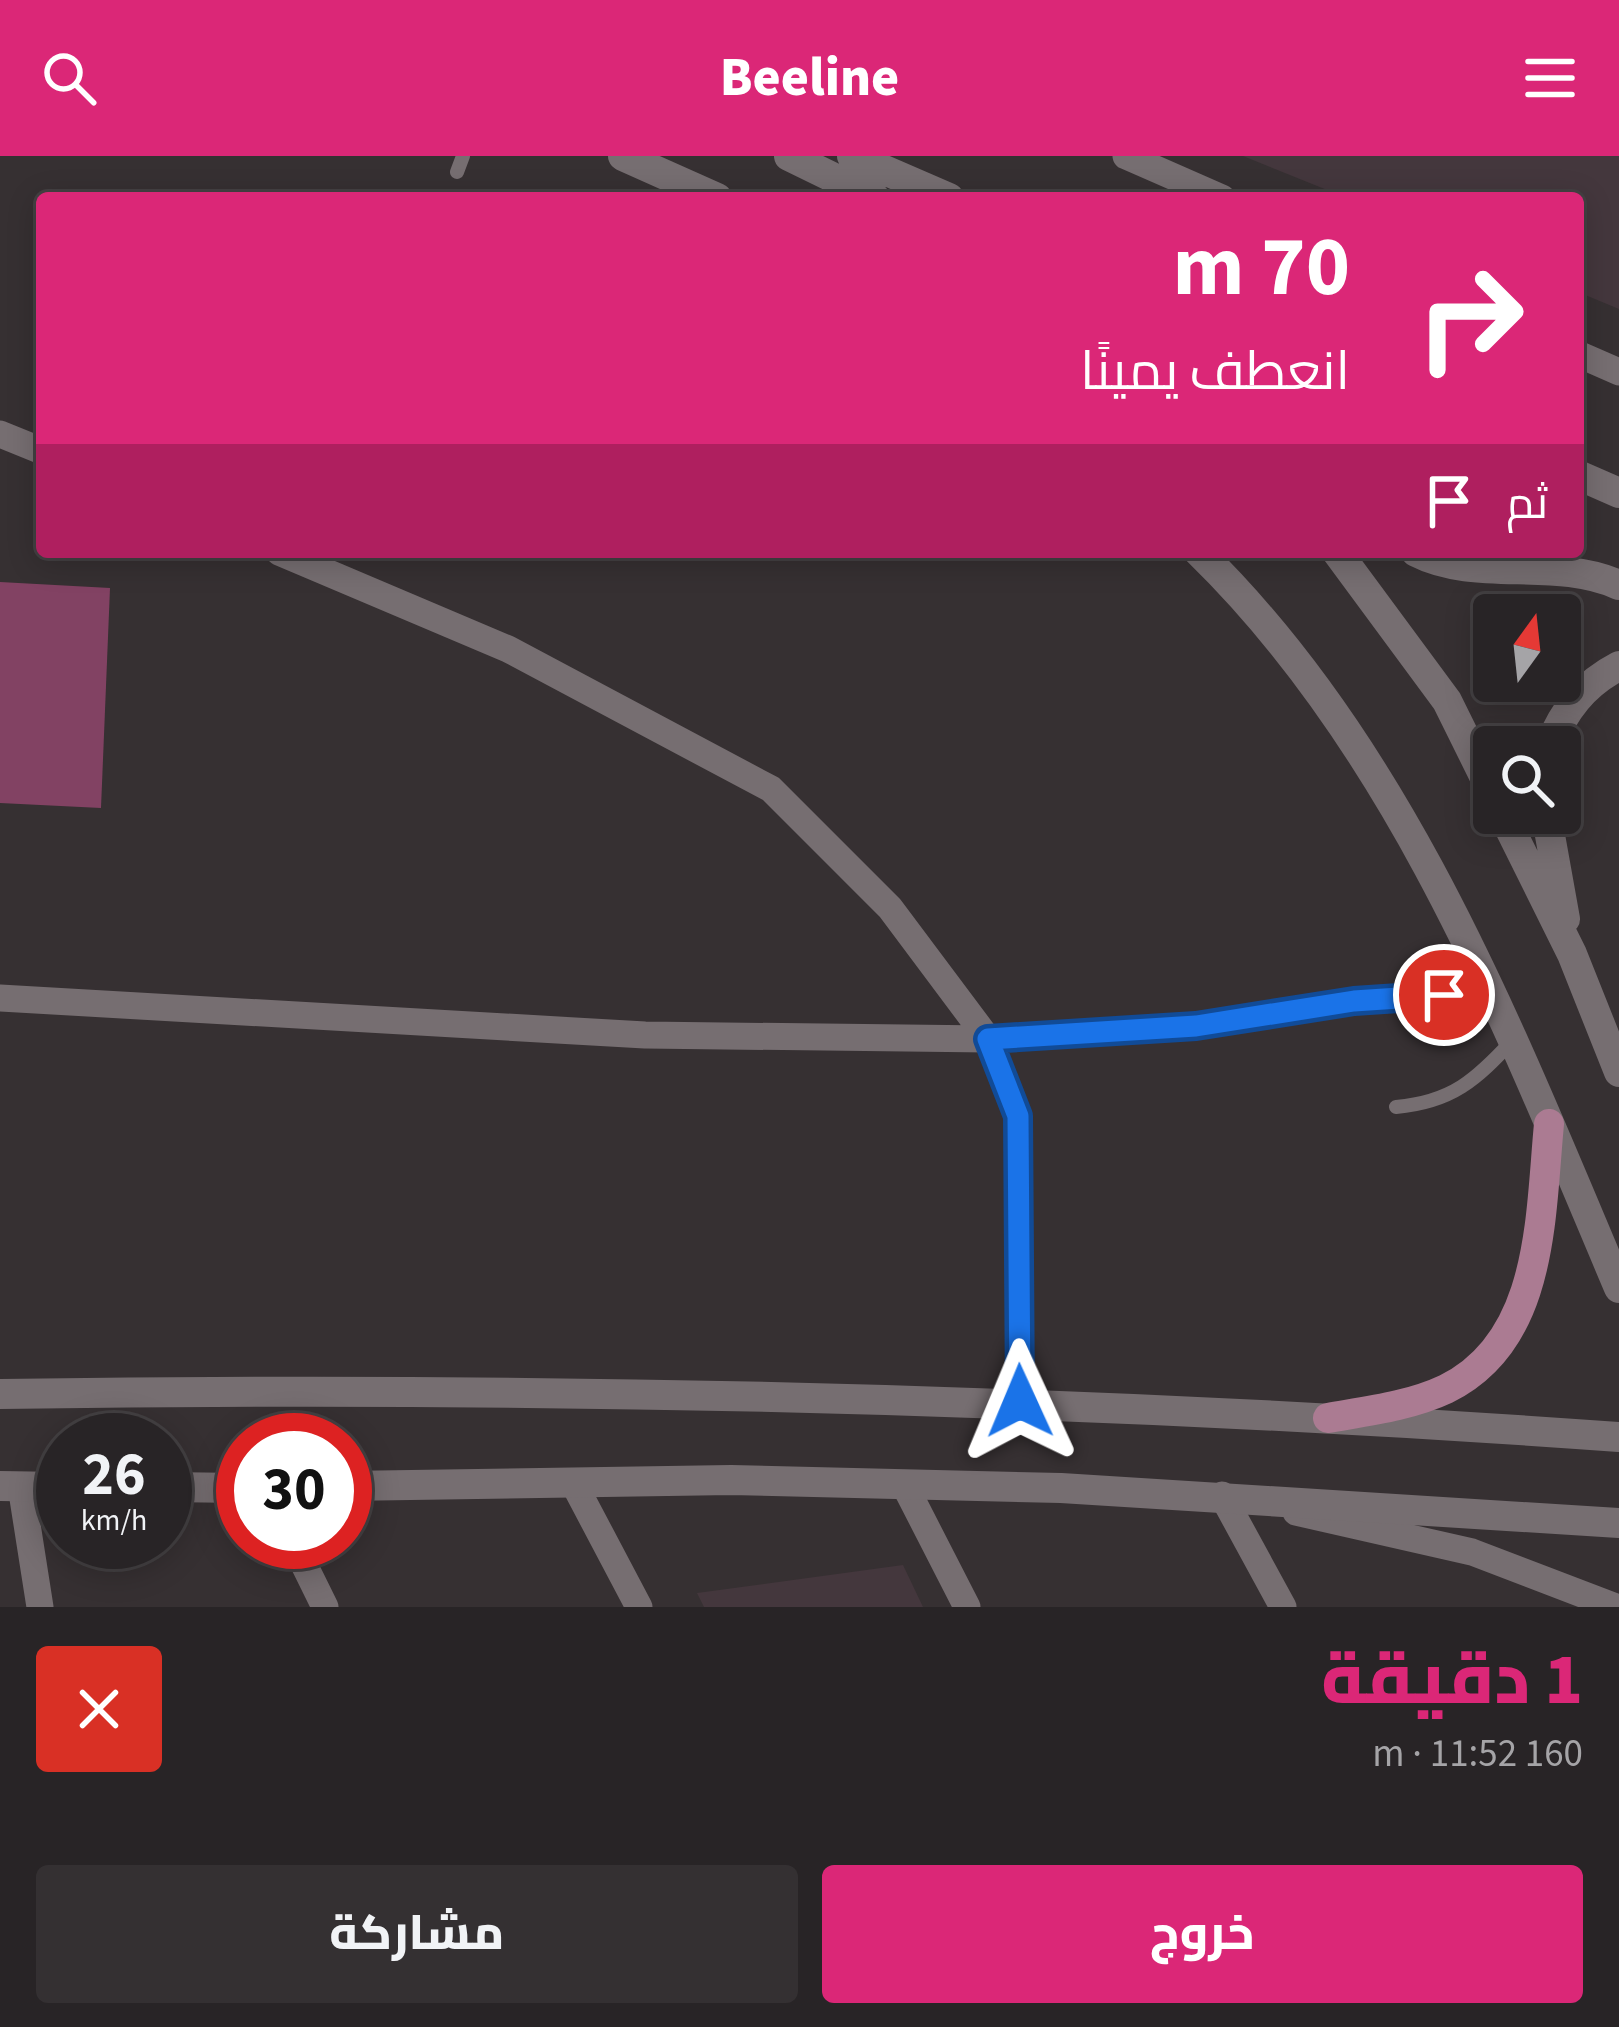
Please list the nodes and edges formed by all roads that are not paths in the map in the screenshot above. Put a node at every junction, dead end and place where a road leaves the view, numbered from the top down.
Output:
1 (463, 156) edge
2 (623, 156) edge
3 (789, 156) edge
4 (852, 156) edge
5 (1126, 156) edge
6 (906, 167) edge
7 (458, 172) dead end
8 (704, 192) edge
9 (863, 192) edge
10 (941, 192) edge
11 (1208, 192) edge
12 (1584, 357) edge
13 (1619, 372) edge
14 (0, 434) edge
15 (36, 449) edge
16 (1584, 478) edge
17 (1619, 493) edge
18 (293, 558) edge
19 (1205, 558) edge
20 (1341, 558) edge
21 (1427, 558) edge
22 (1619, 584) edge
23 (1619, 666) edge
24 (1558, 726) edge
25 (1473, 754) edge
26 (1512, 834) edge
27 (1550, 834) edge
28 (1572, 954) junction
29 (0, 998) edge
30 (1496, 1000) junction
31 (988, 1039) junction
32 (1513, 1040) junction
33 (1619, 1072) edge
34 (1396, 1107) dead end
35 (1549, 1124) junction
36 (1619, 1288) edge
37 (0, 1394) edge
38 (1020, 1401) junction
39 (1328, 1418) junction
40 (1619, 1438) edge
41 (573, 1482) junction
42 (904, 1484) junction
43 (11, 1486) edge
44 (372, 1486) edge
45 (1222, 1495) junction
46 (1619, 1523) edge
47 (306, 1569) edge
48 (40, 1607) edge
49 (325, 1607) edge
50 (639, 1607) edge
51 (967, 1607) edge
52 (1283, 1607) edge
53 (1616, 1607) edge

1 - 7 lane
2 - 8 main road
3 - 9 main road
4 - 6 main road
5 - 11 street
6 - 10 main road
12 - 13 street
14 - 15 street
16 - 17 main road
18 - 31 street
19 - 30 main road
20 - 25 main road
21 - 22 main road
23 - 24 main road
26 - 28 main road
27 - 28 main road
28 - 33 main road
29 - 31 street
30 - 31 lane
30 - 32 main road
31 - 38 street
32 - 34 lane
32 - 35 main road
35 - 36 main road
35 - 39 main road
37 - 38 main road
38 - 39 main road
39 - 40 main road
41 - 42 main road
41 - 44 main road
41 - 50 street
42 - 45 main road
42 - 51 street
43 - 48 street
45 - 46 main road
45 - 52 street
45 - 53 street
47 - 49 street

